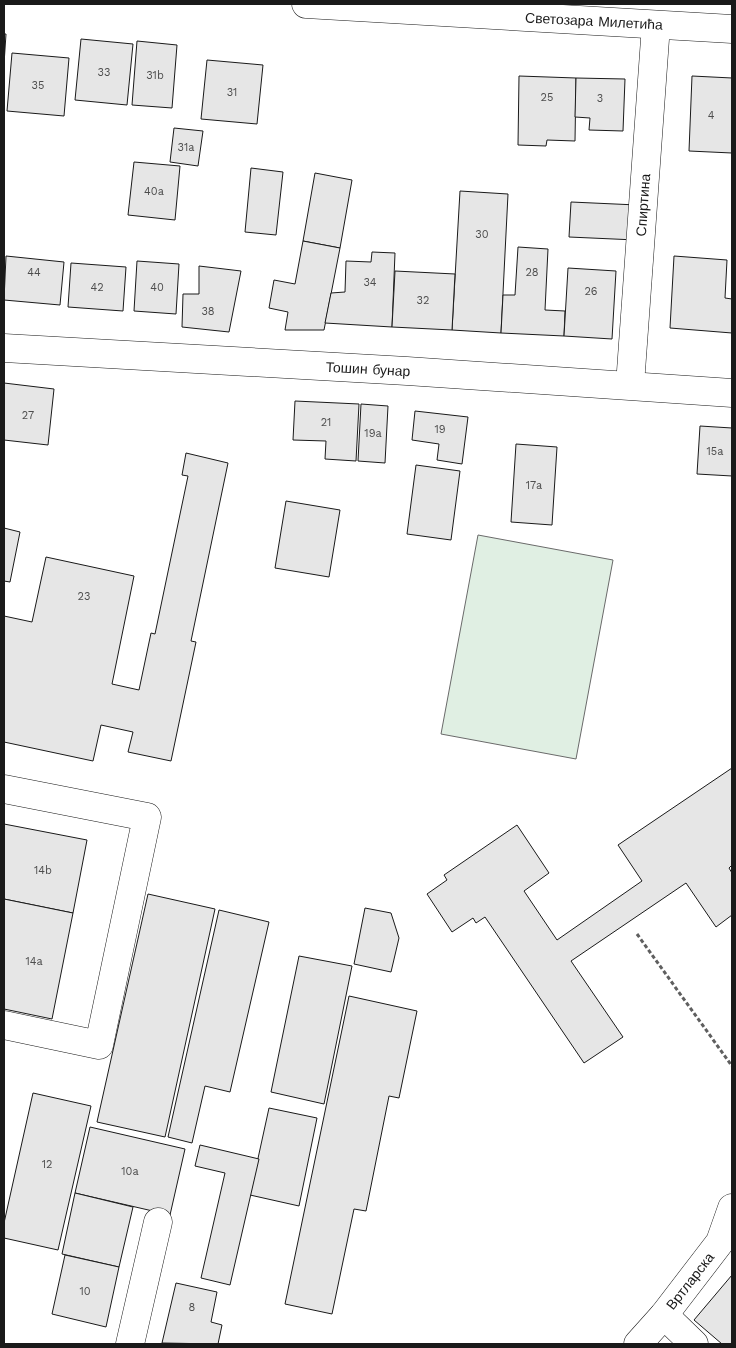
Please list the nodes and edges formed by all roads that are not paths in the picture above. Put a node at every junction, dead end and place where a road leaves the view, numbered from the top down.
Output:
1 (306, 4) edge
2 (656, 25) junction
3 (732, 30) edge
4 (4, 348) edge
5 (630, 385) junction
6 (732, 393) edge
7 (4, 789) edge
8 (4, 1025) edge
9 (732, 1208) edge
10 (158, 1222) dead end
11 (664, 1315) junction
12 (130, 1344) edge
13 (638, 1344) edge
14 (694, 1344) edge

1 - 2 street, Светозара Милетића
2 - 3 street, Светозара Милетића
2 - 5 street, Спиртина
4 - 5 street, Тошин бунар
5 - 6 street, Тошин бунар
7 - 8 street
9 - 11 street, Вртларска
10 - 12 street
11 - 13 street
11 - 14 street, Вртларска

